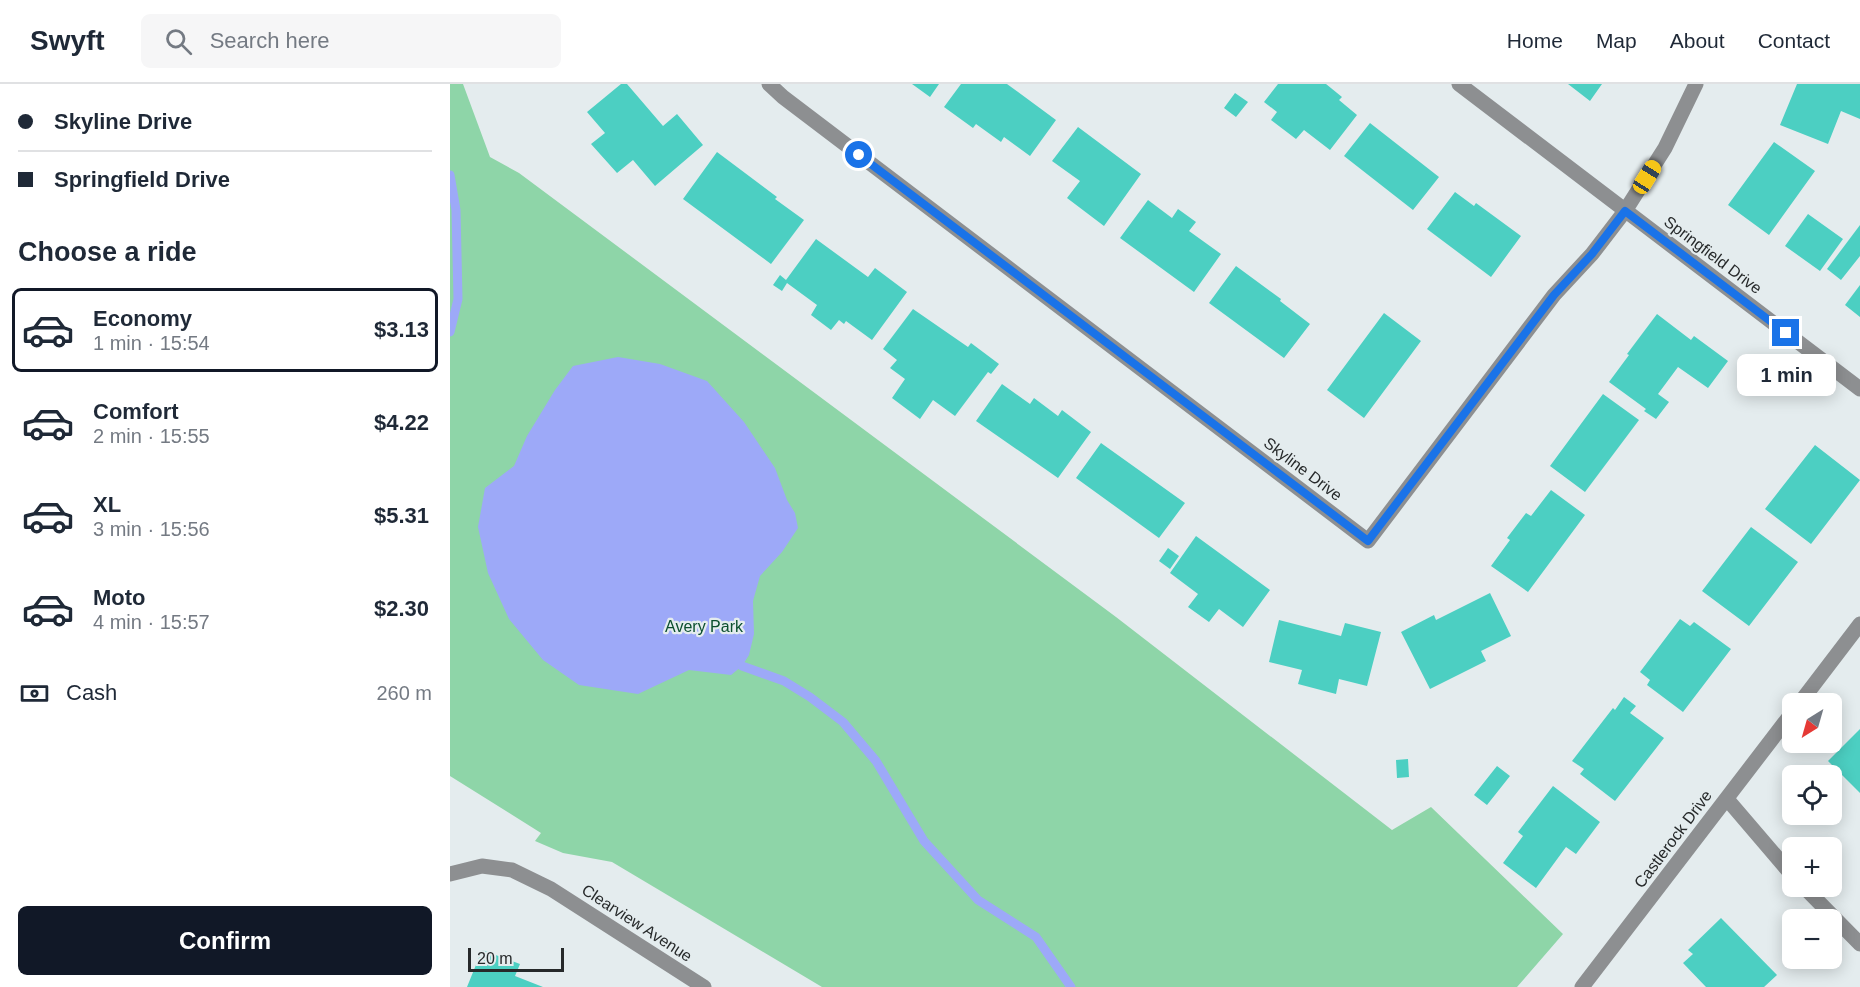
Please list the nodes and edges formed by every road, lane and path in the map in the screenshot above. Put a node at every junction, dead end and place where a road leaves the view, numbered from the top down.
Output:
1 (770, 84) edge
2 (1458, 84) edge
3 (1696, 84) edge
4 (1625, 211) junction
5 (1860, 389) edge
6 (1860, 624) edge
7 (1808, 693) edge
8 (1782, 726) edge
9 (1727, 799) junction
10 (1782, 863) edge
11 (450, 874) edge
12 (1814, 897) edge
13 (1860, 944) edge
14 (704, 987) edge
15 (1582, 987) edge

1 - 4 street, Skyline Drive
2 - 4 street, Springfield Drive
3 - 4 street, Skyline Drive
4 - 5 street, Springfield Drive
6 - 7 street
8 - 9 street, Castlerock Drive
9 - 10 street
9 - 15 street, Castlerock Drive
11 - 14 street, Clearview Avenue
12 - 13 street

